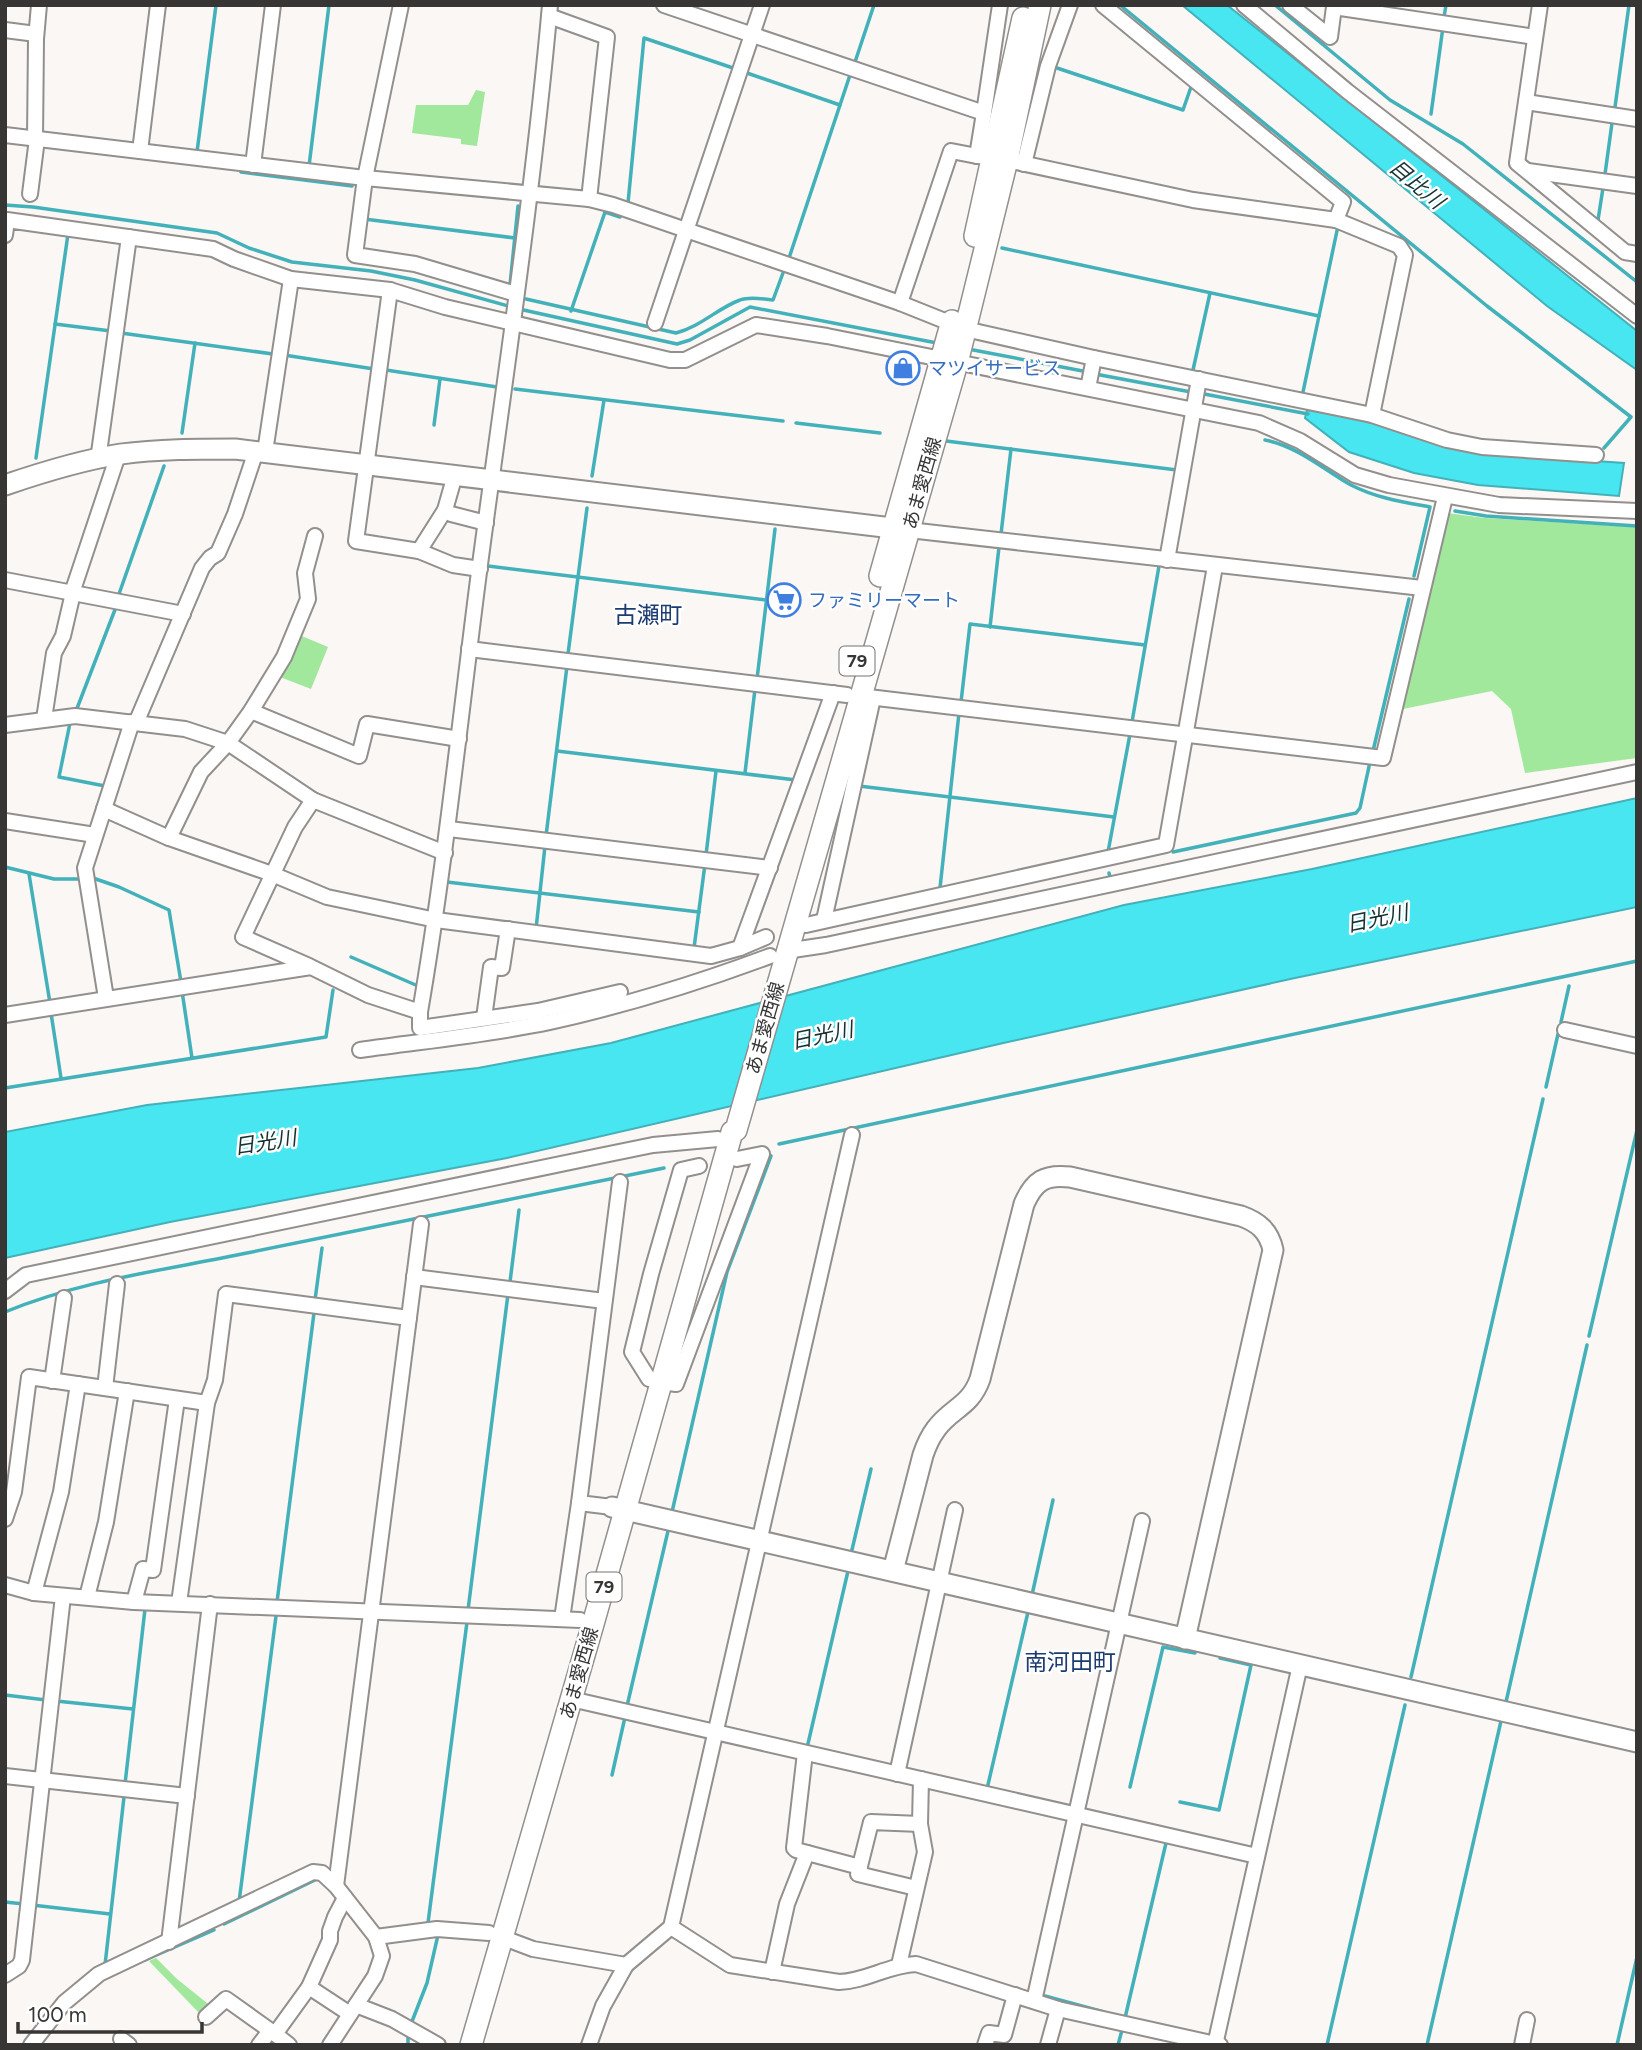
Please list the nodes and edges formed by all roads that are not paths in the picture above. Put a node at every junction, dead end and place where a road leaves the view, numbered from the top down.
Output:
1 (39, 5) edge
2 (158, 5) edge
3 (273, 5) edge
4 (401, 5) edge
5 (664, 5) edge
6 (762, 5) edge
7 (1000, 5) edge
8 (1025, 5) edge
9 (1040, 5) edge
10 (1070, 5) edge
11 (1103, 5) edge
12 (1244, 5) edge
13 (1290, 5) edge
14 (1539, 5) edge
15 (1335, 6) edge
16 (549, 11) edge
17 (5, 30) edge
18 (36, 34) junction
19 (752, 35) junction
20 (1535, 37) junction
21 (1526, 102) junction
22 (984, 113) junction
23 (1637, 118) edge
24 (5, 135) edge
25 (36, 139) junction
26 (140, 151) junction
27 (1000, 159) junction
28 (253, 165) junction
29 (1527, 171) junction
30 (365, 178) junction
31 (1637, 186) edge
32 (528, 193) junction
33 (30, 194) dead end
34 (589, 199) junction
35 (1336, 220) junction
36 (686, 230) junction
37 (5, 235) edge
38 (129, 237) junction
39 (1637, 254) edge
40 (291, 279) junction
41 (390, 290) junction
42 (900, 303) junction
43 (515, 308) junction
44 (1637, 316) edge
45 (655, 323) dead end
46 (953, 345) junction
47 (1094, 358) junction
48 (1199, 382) junction
49 (1088, 388) junction
50 (1195, 407) junction
51 (1372, 415) junction
52 (260, 452) junction
53 (118, 455) junction
54 (1597, 456) dead end
55 (98, 460) junction
56 (367, 465) junction
57 (456, 475) junction
58 (492, 480) junction
59 (5, 485) edge
60 (1444, 497) junction
61 (445, 510) junction
62 (1637, 511) edge
63 (486, 523) junction
64 (902, 529) junction
65 (315, 536) dead end
66 (419, 551) junction
67 (1167, 560) junction
68 (1215, 566) junction
69 (480, 569) junction
70 (5, 580) edge
71 (1422, 589) junction
72 (73, 593) junction
73 (183, 614) junction
74 (469, 649) junction
75 (853, 695) junction
76 (251, 711) junction
77 (44, 719) junction
78 (134, 723) junction
79 (5, 725) edge
80 (1185, 735) junction
81 (459, 739) junction
82 (228, 744) junction
83 (1637, 772) edge
84 (313, 800) junction
85 (104, 809) junction
86 (5, 821) edge
87 (449, 829) junction
88 (95, 835) junction
89 (169, 838) junction
90 (445, 853) junction
91 (770, 868) junction
92 (272, 874) junction
93 (436, 920) junction
94 (824, 920) junction
95 (806, 925) dead end
96 (508, 929) junction
97 (740, 948) junction
98 (774, 956) junction
99 (311, 967) junction
100 (620, 992) dead end
101 (106, 998) junction
102 (420, 1012) junction
103 (5, 1015) edge
104 (484, 1018) junction
105 (1565, 1030) dead end
106 (1637, 1046) edge
107 (360, 1050) dead end
108 (725, 1132) junction
109 (852, 1135) dead end
110 (737, 1159) dead end
111 (699, 1166) dead end
112 (620, 1182) dead end
113 (421, 1224) dead end
114 (414, 1277) junction
115 (117, 1284) dead end
116 (5, 1292) edge
117 (64, 1298) dead end
118 (604, 1301) junction
119 (409, 1318) junction
120 (656, 1380) junction
121 (52, 1381) junction
122 (78, 1384) junction
123 (105, 1388) junction
124 (127, 1391) junction
125 (177, 1399) junction
126 (207, 1403) junction
127 (579, 1503) junction
128 (618, 1509) junction
129 (956, 1510) dead end
130 (5, 1519) edge
131 (1142, 1521) dead end
132 (759, 1541) junction
133 (893, 1571) junction
134 (939, 1582) junction
135 (5, 1585) edge
136 (34, 1593) junction
137 (62, 1596) junction
138 (87, 1597) junction
139 (134, 1602) junction
140 (179, 1603) junction
141 (210, 1604) junction
142 (372, 1611) junction
143 (571, 1619) junction
144 (1120, 1624) junction
145 (1185, 1639) junction
146 (1300, 1665) junction
147 (571, 1699) junction
148 (717, 1732) junction
149 (1637, 1742) edge
150 (805, 1753) junction
151 (897, 1774) junction
152 (5, 1776) edge
153 (921, 1779) junction
154 (42, 1780) junction
155 (187, 1796) junction
156 (1077, 1815) junction
157 (920, 1825) junction
158 (807, 1853) junction
159 (1257, 1856) junction
160 (860, 1867) junction
161 (916, 1888) junction
162 (341, 1892) junction
163 (671, 1927) junction
164 (495, 1935) junction
165 (376, 1937) junction
166 (169, 1942) junction
167 (626, 1965) junction
168 (899, 1965) junction
169 (772, 1972) junction
170 (5, 1975) edge
171 (309, 1987) junction
172 (1015, 1995) junction
173 (1034, 2001) junction
174 (1058, 2009) junction
175 (353, 2010) junction
176 (206, 2017) dead end
177 (1527, 2020) dead end
178 (273, 2032) junction
179 (1217, 2044) edge
180 (32, 2045) edge
181 (260, 2045) edge
182 (289, 2045) edge
183 (330, 2045) edge
184 (438, 2045) edge
185 (458, 2045) edge
186 (471, 2045) edge
187 (589, 2045) edge
188 (985, 2045) edge
189 (1048, 2045) edge
190 (1522, 2045) edge

1 - 18 street
2 - 26 street
3 - 28 street
4 - 30 street
5 - 19 street
6 - 19 street
7 - 22 street
8 - 27 main road, あま愛西線 / 79
9 - 27 main road, あま愛西線 / 79
10 - 27 street
11 - 35 street
12 - 44 street
13 - 15 street
14 - 20 street
15 - 20 street
16 - 32 street
16 - 34 street
17 - 18 street
18 - 25 street
19 - 22 street
19 - 36 street
20 - 21 street
21 - 23 street
21 - 29 street
22 - 27 street
24 - 25 street
25 - 26 street
25 - 33 street
26 - 28 street
27 - 35 street
27 - 42 street
27 - 46 main road, あま愛西線 / 79
28 - 30 street
29 - 31 street
29 - 39 street
30 - 32 street
30 - 43 street
32 - 34 street
32 - 43 street
34 - 36 street
35 - 51 street
36 - 42 street
36 - 45 street
37 - 38 street
38 - 40 street
38 - 55 street
40 - 41 street
40 - 52 street
41 - 43 street
41 - 56 street
42 - 46 street
43 - 46 street
43 - 58 street
46 - 47 street
46 - 49 street
46 - 64 main road, あま愛西線 / 79
47 - 48 street
47 - 49 street
48 - 50 street
48 - 51 street
49 - 50 street
50 - 60 street
50 - 67 street
51 - 54 street
52 - 53 street
52 - 56 street
52 - 73 street
53 - 55 street
53 - 72 street
55 - 59 street
56 - 57 street
56 - 66 street
57 - 58 street
57 - 61 street
58 - 63 street
58 - 64 street
60 - 62 street
60 - 71 street
61 - 63 street
61 - 66 street
63 - 69 street
64 - 67 street
64 - 75 main road, あま愛西線 / 79
65 - 76 street
66 - 69 street
67 - 68 street
68 - 71 street
68 - 80 street
69 - 74 street
70 - 72 street
71 - 80 street
72 - 73 street
72 - 77 street
73 - 78 street
74 - 75 street
74 - 81 street
75 - 80 street
75 - 91 street
75 - 94 street
75 - 98 main road, あま愛西線 / 79
76 - 81 street
76 - 82 street
77 - 78 street
77 - 79 street
78 - 82 street
78 - 85 street
80 - 94 street
81 - 87 street
82 - 84 street
82 - 89 street
83 - 98 street
84 - 90 street
84 - 92 street
85 - 88 street
85 - 89 street
86 - 88 street
87 - 90 street
87 - 91 street
88 - 101 street
89 - 92 street
90 - 93 street
91 - 97 street
92 - 93 street
92 - 99 street
93 - 96 street
93 - 102 street
94 - 95 street
96 - 97 street
96 - 104 street
97 - 98 street
98 - 107 street
98 - 108 main road, あま愛西線 / 79
99 - 101 street
99 - 102 street
100 - 104 street
101 - 103 street
102 - 104 street
105 - 106 street
108 - 116 street
108 - 120 main road, あま愛西線 / 79
109 - 132 street
110 - 120 street
111 - 120 street
112 - 118 street
113 - 114 street
114 - 118 street
114 - 119 street
115 - 123 street
117 - 121 street
118 - 127 street
119 - 126 street
119 - 142 street
120 - 128 main road, あま愛西線 / 79
121 - 122 street
121 - 130 street
122 - 123 street
122 - 136 street
123 - 124 street
124 - 125 street
124 - 138 street
125 - 126 street
125 - 139 street
126 - 140 street
127 - 128 street
127 - 143 street
128 - 132 street
128 - 143 main road, あま愛西線 / 79
128 - 147 main road, あま愛西線 / 79
129 - 134 street
131 - 144 street
132 - 133 street
132 - 148 street
133 - 134 street
133 - 145 street
134 - 144 street
134 - 151 street
135 - 136 street
136 - 137 street
137 - 138 street
137 - 154 street
138 - 139 street
139 - 140 street
140 - 141 street
141 - 142 street
141 - 155 street
142 - 143 street
142 - 162 street
143 - 164 main road, あま愛西線 / 79
144 - 145 street
144 - 156 street
145 - 146 street
146 - 149 street
146 - 159 street
147 - 148 street
147 - 164 main road, あま愛西線 / 79
148 - 150 street
148 - 163 street
150 - 151 street
150 - 158 street
151 - 153 street
152 - 154 street
153 - 156 street
153 - 157 street
154 - 155 street
154 - 170 street
155 - 166 street
156 - 159 street
156 - 173 street
157 - 160 street
157 - 161 street
158 - 160 street
158 - 169 street
159 - 179 street
160 - 161 street
161 - 168 street
162 - 165 street
162 - 166 street
162 - 171 street
163 - 167 street
163 - 169 street
164 - 165 street
164 - 167 street
164 - 185 main road, あま愛西線 / 79
164 - 186 main road, あま愛西線 / 79
165 - 175 street
166 - 180 street
167 - 187 street
168 - 169 street
168 - 172 street
171 - 175 street
171 - 178 street
172 - 173 street
172 - 188 street
173 - 174 street
174 - 179 street
174 - 189 street
175 - 183 street
175 - 184 street
176 - 178 street
177 - 190 street
178 - 181 street
178 - 182 street

